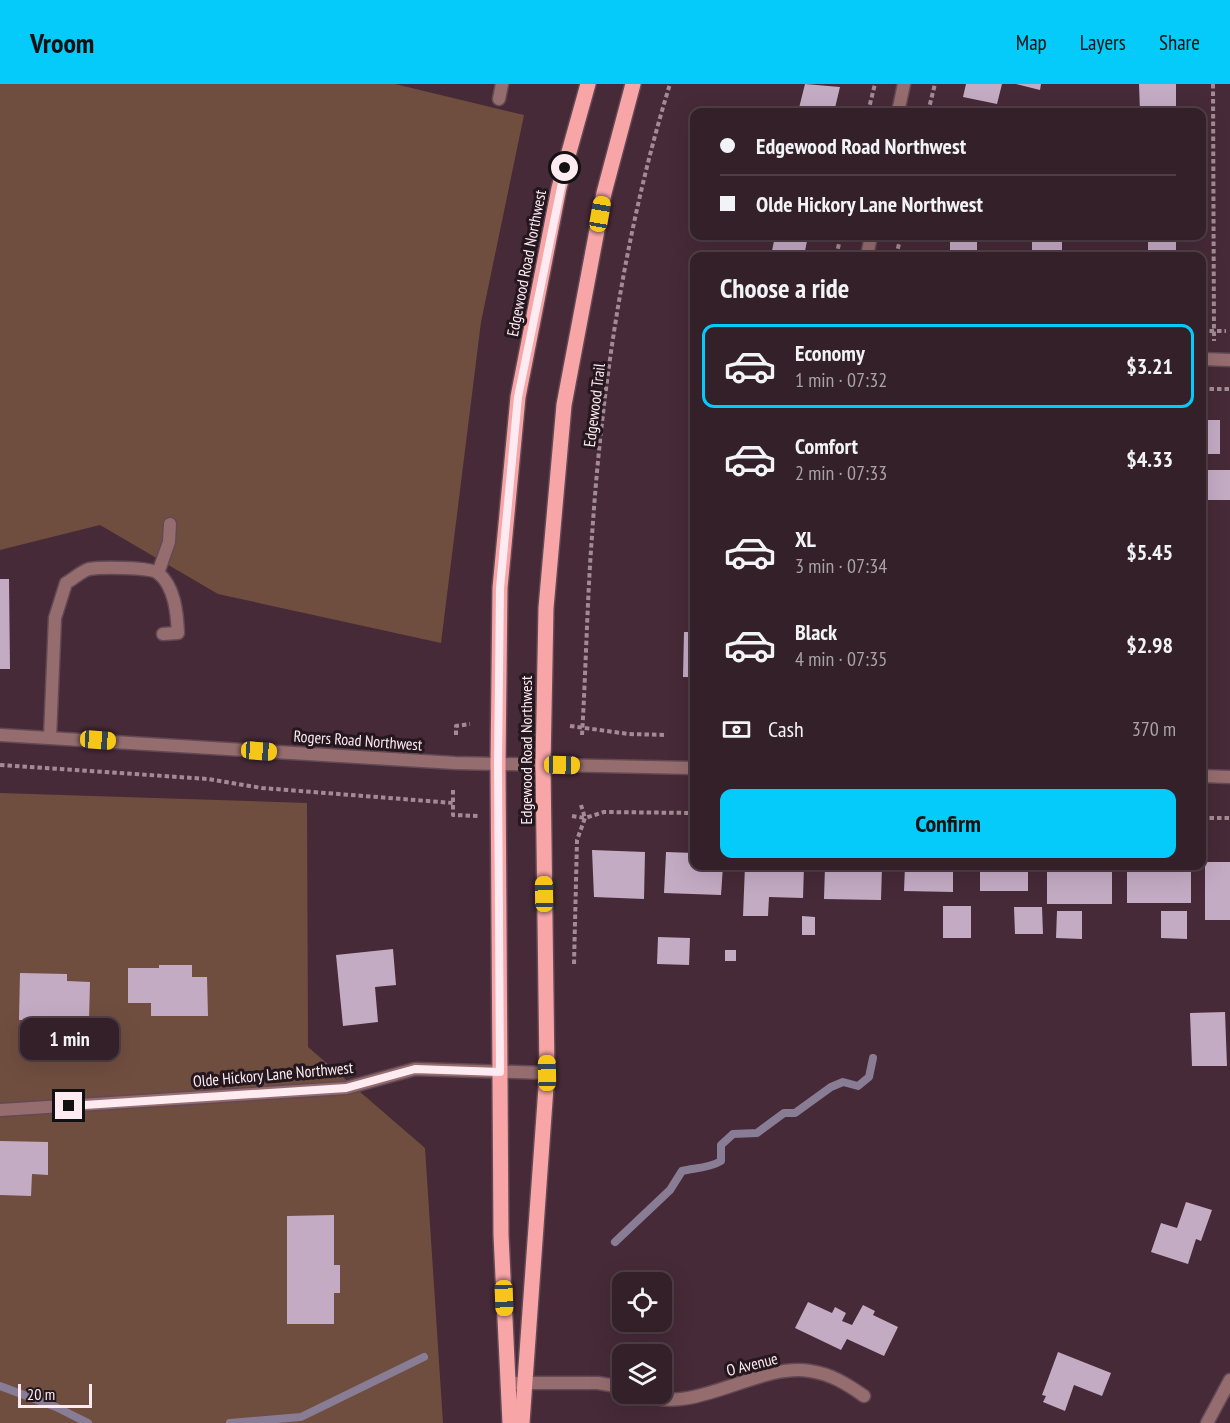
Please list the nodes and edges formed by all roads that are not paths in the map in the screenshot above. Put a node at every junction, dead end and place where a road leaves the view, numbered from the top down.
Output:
1 (502, 84) edge
2 (588, 84) edge
3 (633, 84) edge
4 (904, 84) edge
5 (498, 99) dead end
6 (899, 108) edge
7 (1206, 359) edge
8 (1230, 360) edge
9 (170, 524) dead end
10 (158, 573) junction
11 (163, 634) dead end
12 (0, 735) edge
13 (50, 737) junction
14 (498, 765) junction
15 (543, 765) junction
16 (690, 768) edge
17 (1206, 776) edge
18 (1230, 777) edge
19 (500, 1072) junction
20 (547, 1073) junction
21 (0, 1110) edge
22 (1230, 1380) edge
23 (508, 1383) junction
24 (525, 1383) junction
25 (612, 1385) edge
26 (864, 1396) dead end
27 (672, 1397) edge
28 (510, 1423) edge
29 (522, 1423) edge
30 (1207, 1423) edge

1 - 5 street
2 - 14 main road, Edgewood Road Northwest
3 - 15 main road, Edgewood Road Northwest
4 - 6 street
7 - 8 street
9 - 10 street
10 - 11 street
10 - 13 street
12 - 13 street, Rogers Road Northwest
13 - 14 street, Rogers Road Northwest
14 - 15 street, Rogers Road Northwest
14 - 19 main road, Edgewood Road Northwest
15 - 16 street, Rogers Road Northwest
15 - 20 main road, Edgewood Road Northwest
17 - 18 street
19 - 20 street, Olde Hickory Lane Northwest
19 - 21 street, Olde Hickory Lane Northwest
19 - 23 main road, Edgewood Road Northwest
20 - 24 main road, Edgewood Road Northwest
22 - 30 street
23 - 24 street
23 - 28 main road, Edgewood Road Northwest
24 - 25 street
24 - 29 main road, Edgewood Road Northwest
26 - 27 street, O Avenue

